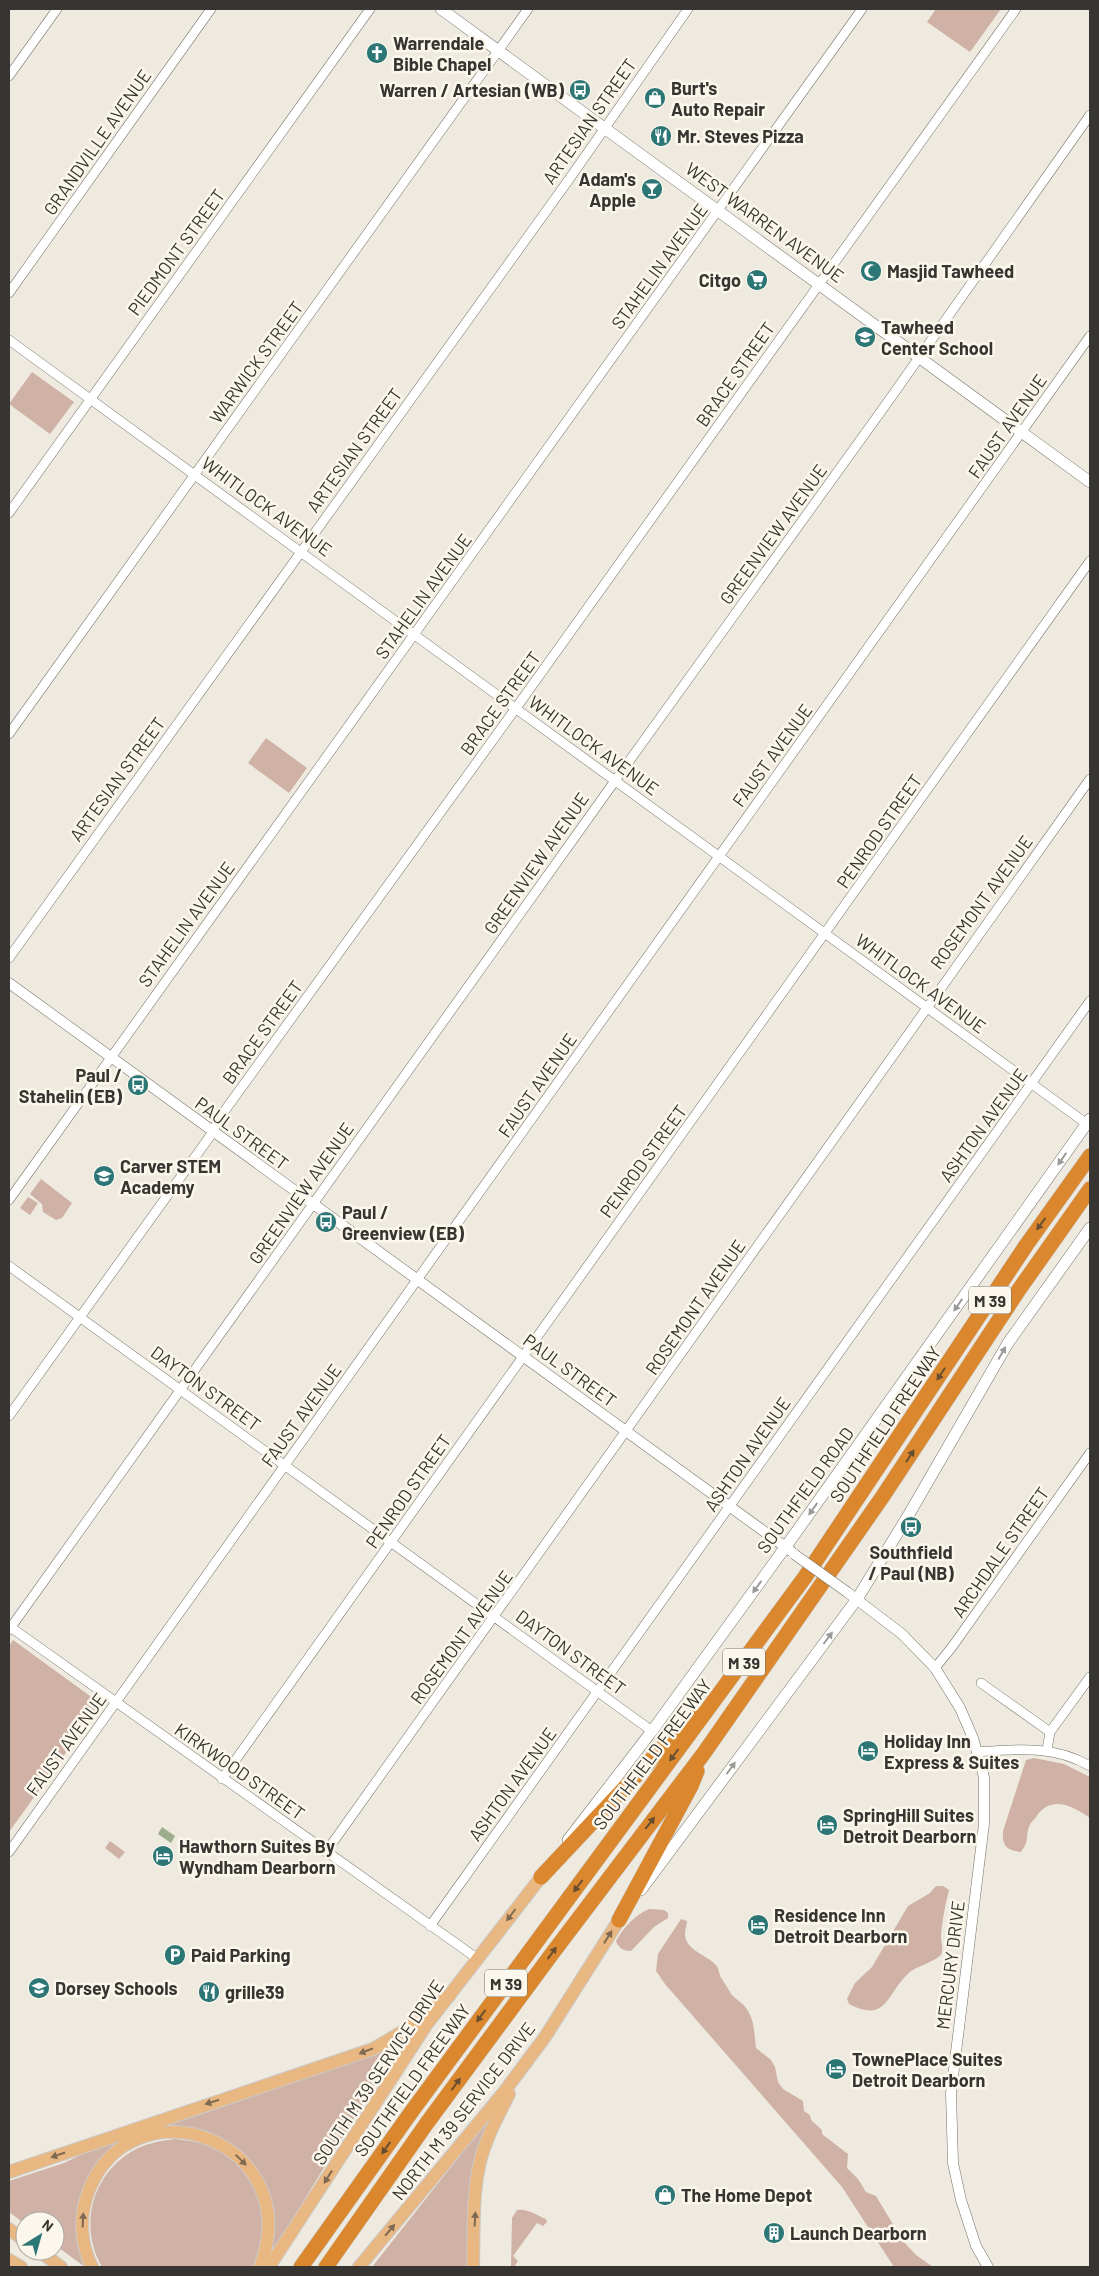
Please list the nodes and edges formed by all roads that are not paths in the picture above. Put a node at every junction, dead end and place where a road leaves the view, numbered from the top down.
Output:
1 (57, 9) edge
2 (211, 9) edge
3 (370, 9) edge
4 (441, 9) edge
5 (528, 9) edge
6 (688, 9) edge
7 (862, 9) edge
8 (1016, 9) edge
9 (499, 50) junction
10 (9, 76) edge
11 (1090, 115) edge
12 (604, 126) junction
13 (719, 210) junction
14 (819, 284) junction
15 (9, 293) edge
16 (1090, 336) edge
17 (9, 340) edge
18 (920, 357) junction
19 (91, 399) junction
20 (1022, 432) junction
21 (195, 474) junction
22 (1090, 482) edge
23 (9, 513) edge
24 (301, 551) junction
25 (1090, 561) edge
26 (416, 634) junction
27 (516, 708) junction
28 (9, 734) edge
29 (1090, 779) edge
30 (615, 780) junction
31 (720, 856) junction
32 (826, 934) junction
33 (9, 958) edge
34 (9, 983) edge
35 (1090, 1002) edge
36 (926, 1007) junction
37 (110, 1057) junction
38 (1032, 1084) junction
39 (1088, 1121) edge
40 (213, 1132) junction
41 (1090, 1150) edge
42 (1090, 1156) edge
43 (1090, 1189) edge
44 (1062, 1196) junction
45 (9, 1200) edge
46 (1090, 1202) edge
47 (313, 1204) junction
48 (1090, 1228) edge
49 (1055, 1240) junction
50 (9, 1266) edge
51 (418, 1280) junction
52 (79, 1317) junction
53 (523, 1357) junction
54 (180, 1390) junction
55 (9, 1416) edge
56 (627, 1432) junction
57 (1090, 1453) edge
58 (285, 1465) junction
59 (729, 1506) junction
60 (392, 1543) junction
61 (790, 1550) junction
62 (857, 1599) junction
63 (494, 1617) junction
64 (9, 1628) edge
65 (935, 1668) junction
66 (1090, 1677) edge
67 (981, 1683) dead end
68 (598, 1692) junction
69 (714, 1702) junction
70 (116, 1703) junction
71 (652, 1731) junction
72 (1050, 1732) junction
73 (1047, 1750) junction
74 (977, 1752) junction
75 (704, 1753) junction
76 (1090, 1766) edge
77 (222, 1779) junction
78 (9, 1852) edge
79 (326, 1852) junction
80 (541, 1876) junction
81 (619, 1920) junction
82 (430, 1926) junction
83 (478, 1960) junction
84 (450, 1995) junction
85 (545, 2037) junction
86 (9, 2172) edge
87 (9, 2260) edge
88 (21, 2267) edge
89 (92, 2267) edge
90 (260, 2267) edge
91 (269, 2267) edge
92 (301, 2267) edge
93 (326, 2267) edge
94 (359, 2267) edge
95 (473, 2267) edge
96 (988, 2267) edge

1 - 10 street
2 - 15 street, GRANDVILLE AVENUE
3 - 19 street, PIEDMONT STREET
4 - 9 main road, WEST WARREN AVENUE
5 - 9 street, WARWICK STREET
6 - 12 street, ARTESIAN STREET
7 - 13 street, STAHELIN AVENUE
8 - 14 street, BRACE STREET
9 - 12 main road, WEST WARREN AVENUE
9 - 21 street, WARWICK STREET
11 - 18 street, GREENVIEW AVENUE
12 - 13 main road, WEST WARREN AVENUE
12 - 24 street, ARTESIAN STREET
13 - 14 main road, WEST WARREN AVENUE
13 - 26 street, STAHELIN AVENUE
14 - 18 main road, WEST WARREN AVENUE
14 - 27 street, BRACE STREET
16 - 20 street, FAUST AVENUE
17 - 19 street, WHITLOCK AVENUE
18 - 20 main road, WEST WARREN AVENUE
18 - 30 street, GREENVIEW AVENUE
19 - 21 street, WHITLOCK AVENUE
19 - 23 street, PIEDMONT STREET
20 - 22 main road, WEST WARREN AVENUE
20 - 31 street, FAUST AVENUE
21 - 24 street, WHITLOCK AVENUE
21 - 28 street, WARWICK STREET
24 - 26 street, WHITLOCK AVENUE
24 - 33 street, ARTESIAN STREET
25 - 32 street, PENROD STREET
26 - 27 street, WHITLOCK AVENUE
26 - 37 street, STAHELIN AVENUE
27 - 30 street, WHITLOCK AVENUE
27 - 40 street, BRACE STREET
29 - 36 street, ROSEMONT AVENUE
30 - 31 street, WHITLOCK AVENUE
30 - 47 street, GREENVIEW AVENUE
31 - 32 street, WHITLOCK AVENUE
31 - 51 street, FAUST AVENUE
32 - 36 street, WHITLOCK AVENUE
32 - 53 street, PENROD STREET
34 - 37 street, PAUL STREET
35 - 38 street, ASHTON AVENUE
36 - 38 street, WHITLOCK AVENUE
36 - 56 street, ROSEMONT AVENUE
37 - 40 street, PAUL STREET
37 - 45 street, STAHELIN AVENUE
38 - 39 street, WHITLOCK AVENUE
38 - 59 street, ASHTON AVENUE
39 -> 61 main road, SOUTHFIELD ROAD
40 - 47 street, PAUL STREET
40 - 52 street, BRACE STREET
41 - 44 highway
42 - 44 highway, SOUTHFIELD FREEWAY / M 39
43 - 49 highway, M 39
44 -> 69 highway, SOUTHFIELD FREEWAY / M 39
46 - 49 highway
47 - 51 street, PAUL STREET
47 - 54 street, GREENVIEW AVENUE
62 -> 48 main road
75 -> 49 highway, M 39
50 - 52 street, DAYTON STREET
51 - 53 street, PAUL STREET
51 - 58 street, FAUST AVENUE
52 - 54 street, DAYTON STREET
52 - 55 street, BRACE STREET
53 - 56 street, PAUL STREET
53 - 60 street, PENROD STREET
54 - 58 street, DAYTON STREET
54 - 64 street, GREENVIEW AVENUE
56 - 59 street, PAUL STREET
56 - 63 street, ROSEMONT AVENUE
57 - 65 street, ARCHDALE STREET
58 - 60 street, DAYTON STREET
58 - 70 street, FAUST AVENUE
59 - 61 street, PAUL STREET
59 - 68 street, ASHTON AVENUE
60 - 63 street, DAYTON STREET
60 - 77 street, PENROD STREET
61 - 62 street, PAUL STREET, bridge
61 -> 71 main road, SOUTHFIELD ROAD
62 - 65 street, PAUL STREET
81 -> 62 main road
63 - 68 street, DAYTON STREET
63 - 79 street, ROSEMONT AVENUE
64 - 70 street, KIRKWOOD STREET
65 - 74 street, PAUL STREET
66 - 72 street
67 - 72 street
68 - 71 street, DAYTON STREET
68 - 82 street, ASHTON AVENUE
69 - 80 highway
69 -> 92 highway, SOUTHFIELD FREEWAY / M 39
70 - 77 street, KIRKWOOD STREET
70 - 78 street, FAUST AVENUE
71 - 80 main road, SOUTHFIELD ROAD
72 - 73 street
73 - 74 street
73 - 76 street
74 - 96 street, MERCURY DRIVE
75 - 81 highway
93 -> 75 highway, M 39
77 - 79 street, KIRKWOOD STREET
79 - 82 street, KIRKWOOD STREET
80 -> 83 main road, SOUTH M 39 SERVICE DRIVE
85 -> 81 main road, NORTH M 39 SERVICE DRIVE
82 - 83 street, KIRKWOOD STREET
83 - 84 main road, SOUTH M 39 SERVICE DRIVE
84 -> 86 main road
84 -> 91 main road, SOUTH M 39 SERVICE DRIVE
94 -> 85 main road, NORTH M 39 SERVICE DRIVE
95 -> 85 main road
87 - 88 main road
89 -> 90 main road

